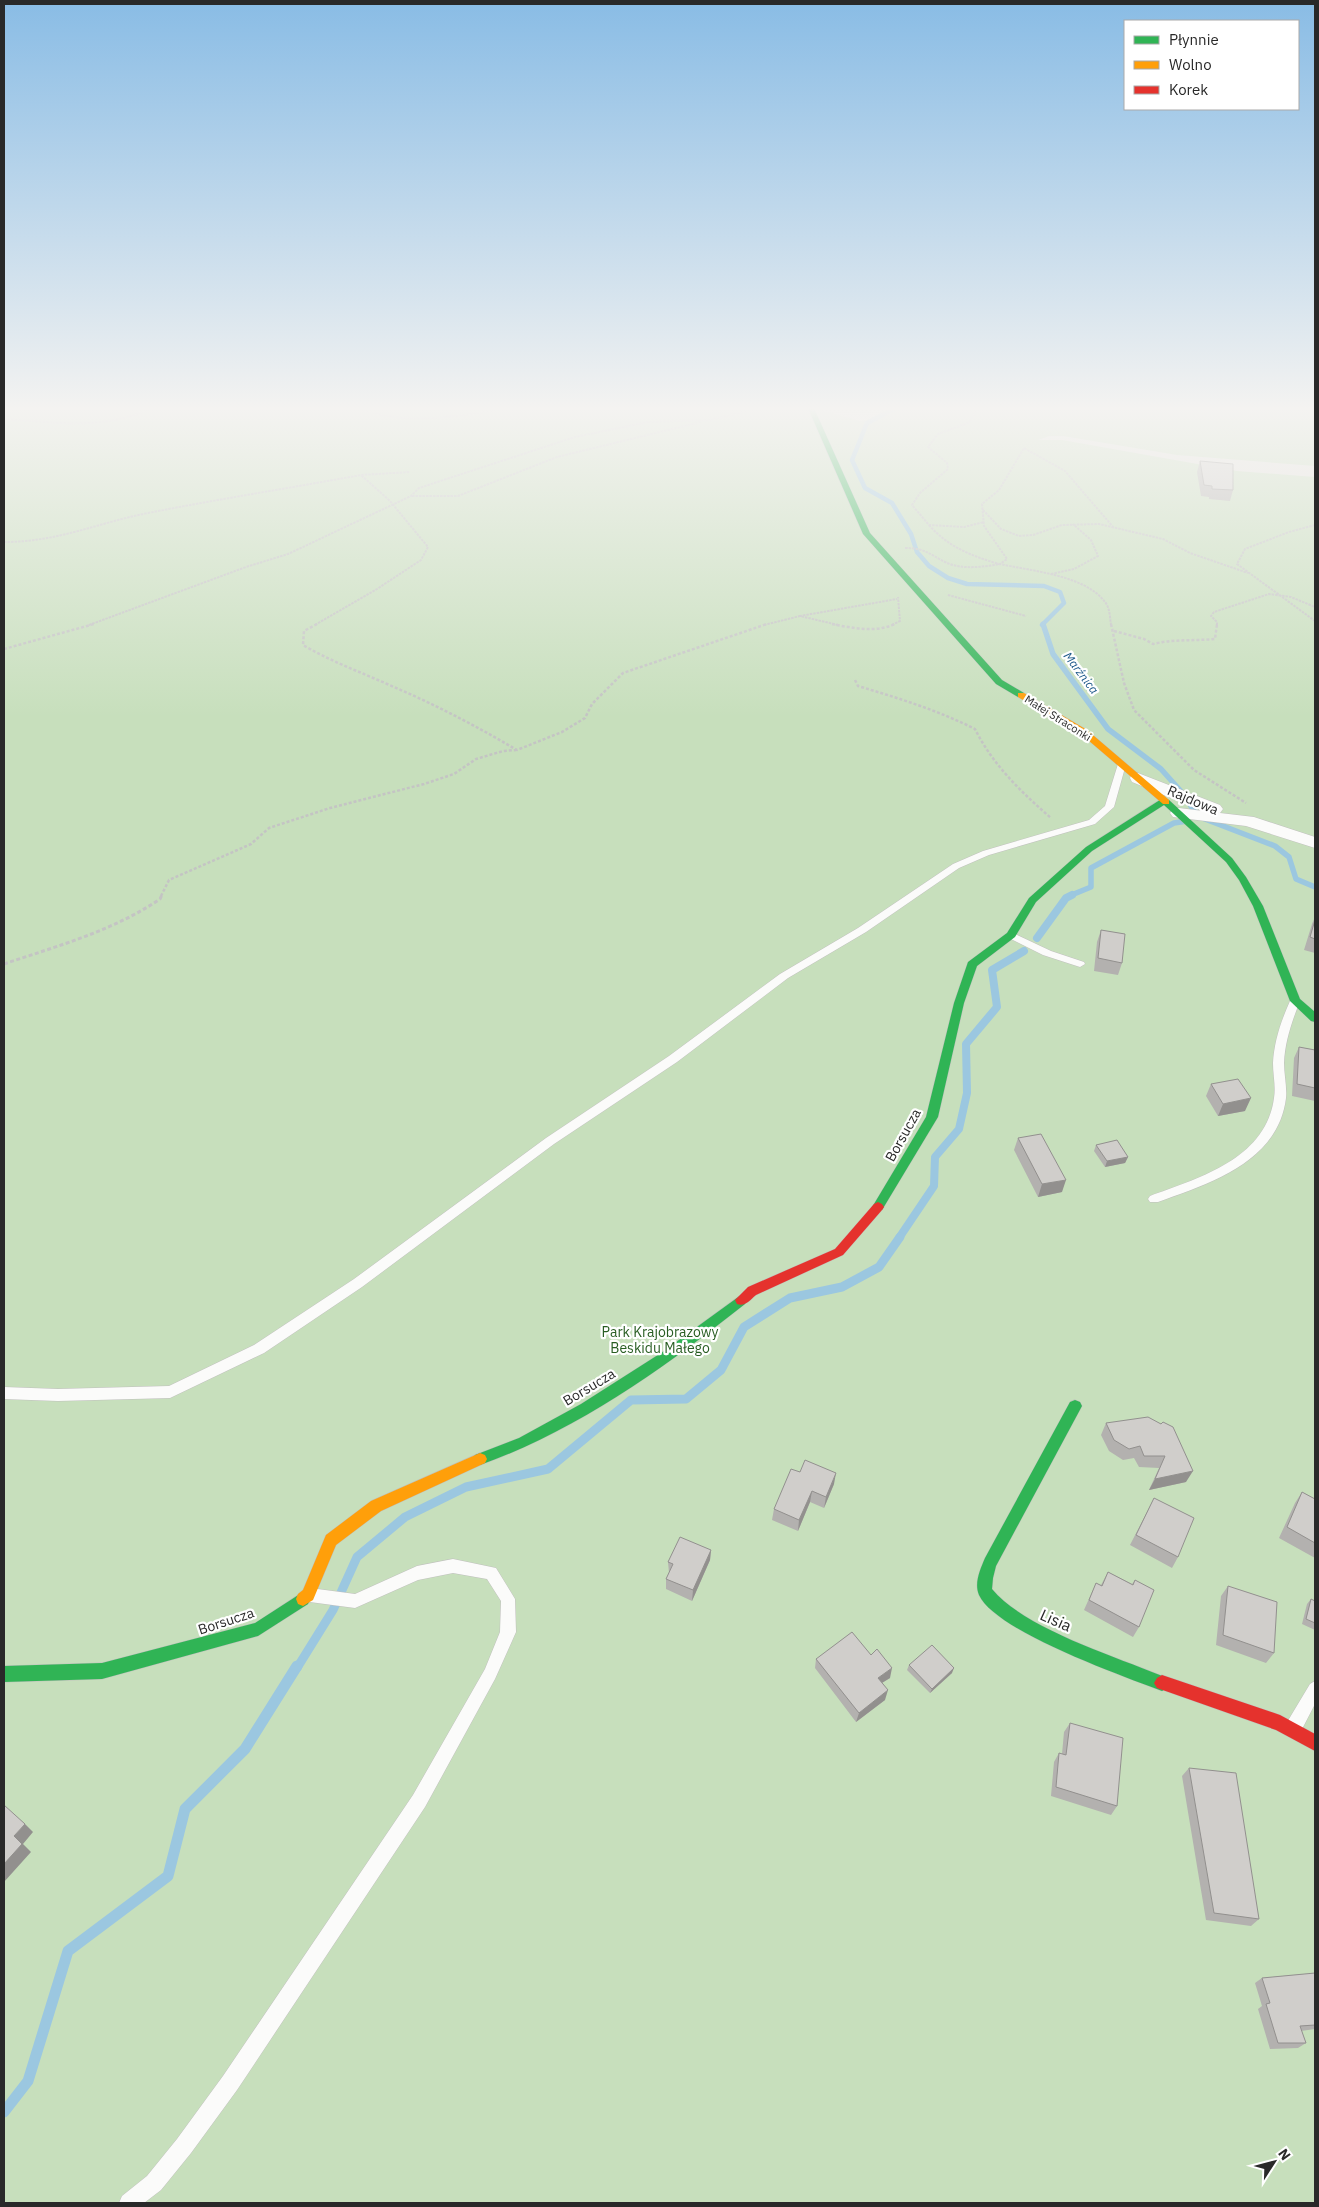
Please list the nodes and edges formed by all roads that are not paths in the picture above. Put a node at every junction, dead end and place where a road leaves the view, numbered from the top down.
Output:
1 (855, 511) edge
2 (1122, 764) junction
3 (1138, 778) junction
4 (1163, 801) junction
5 (1184, 813) junction
6 (1248, 813) junction
7 (1315, 843) edge
8 (1011, 934) junction
9 (1080, 964) dead end
10 (1295, 1001) junction
11 (1315, 1018) edge
12 (1154, 1199) dead end
13 (4, 1393) edge
14 (1075, 1406) dead end
15 (308, 1595) junction
16 (4, 1674) edge
17 (1315, 1689) edge
18 (1293, 1729) junction
19 (1315, 1743) edge
20 (129, 2203) edge

1 - 2 street, Małej Straconki
2 - 3 street, Małej Straconki
2 - 13 lane
3 - 4 street, Małej Straconki
3 - 6 street, Rajdowa
4 - 5 street, Małej Straconki
4 - 8 street, Borsucza
5 - 6 street, Rajdowa
5 - 10 street, Małej Straconki
6 - 7 street, Rajdowa
8 - 9 lane
8 - 15 street, Borsucza
10 - 11 street, Małej Straconki
10 - 12 lane
14 - 18 street, Lisia
15 - 16 street, Borsucza
15 - 20 lane
17 - 18 lane
18 - 19 street, Lisia

